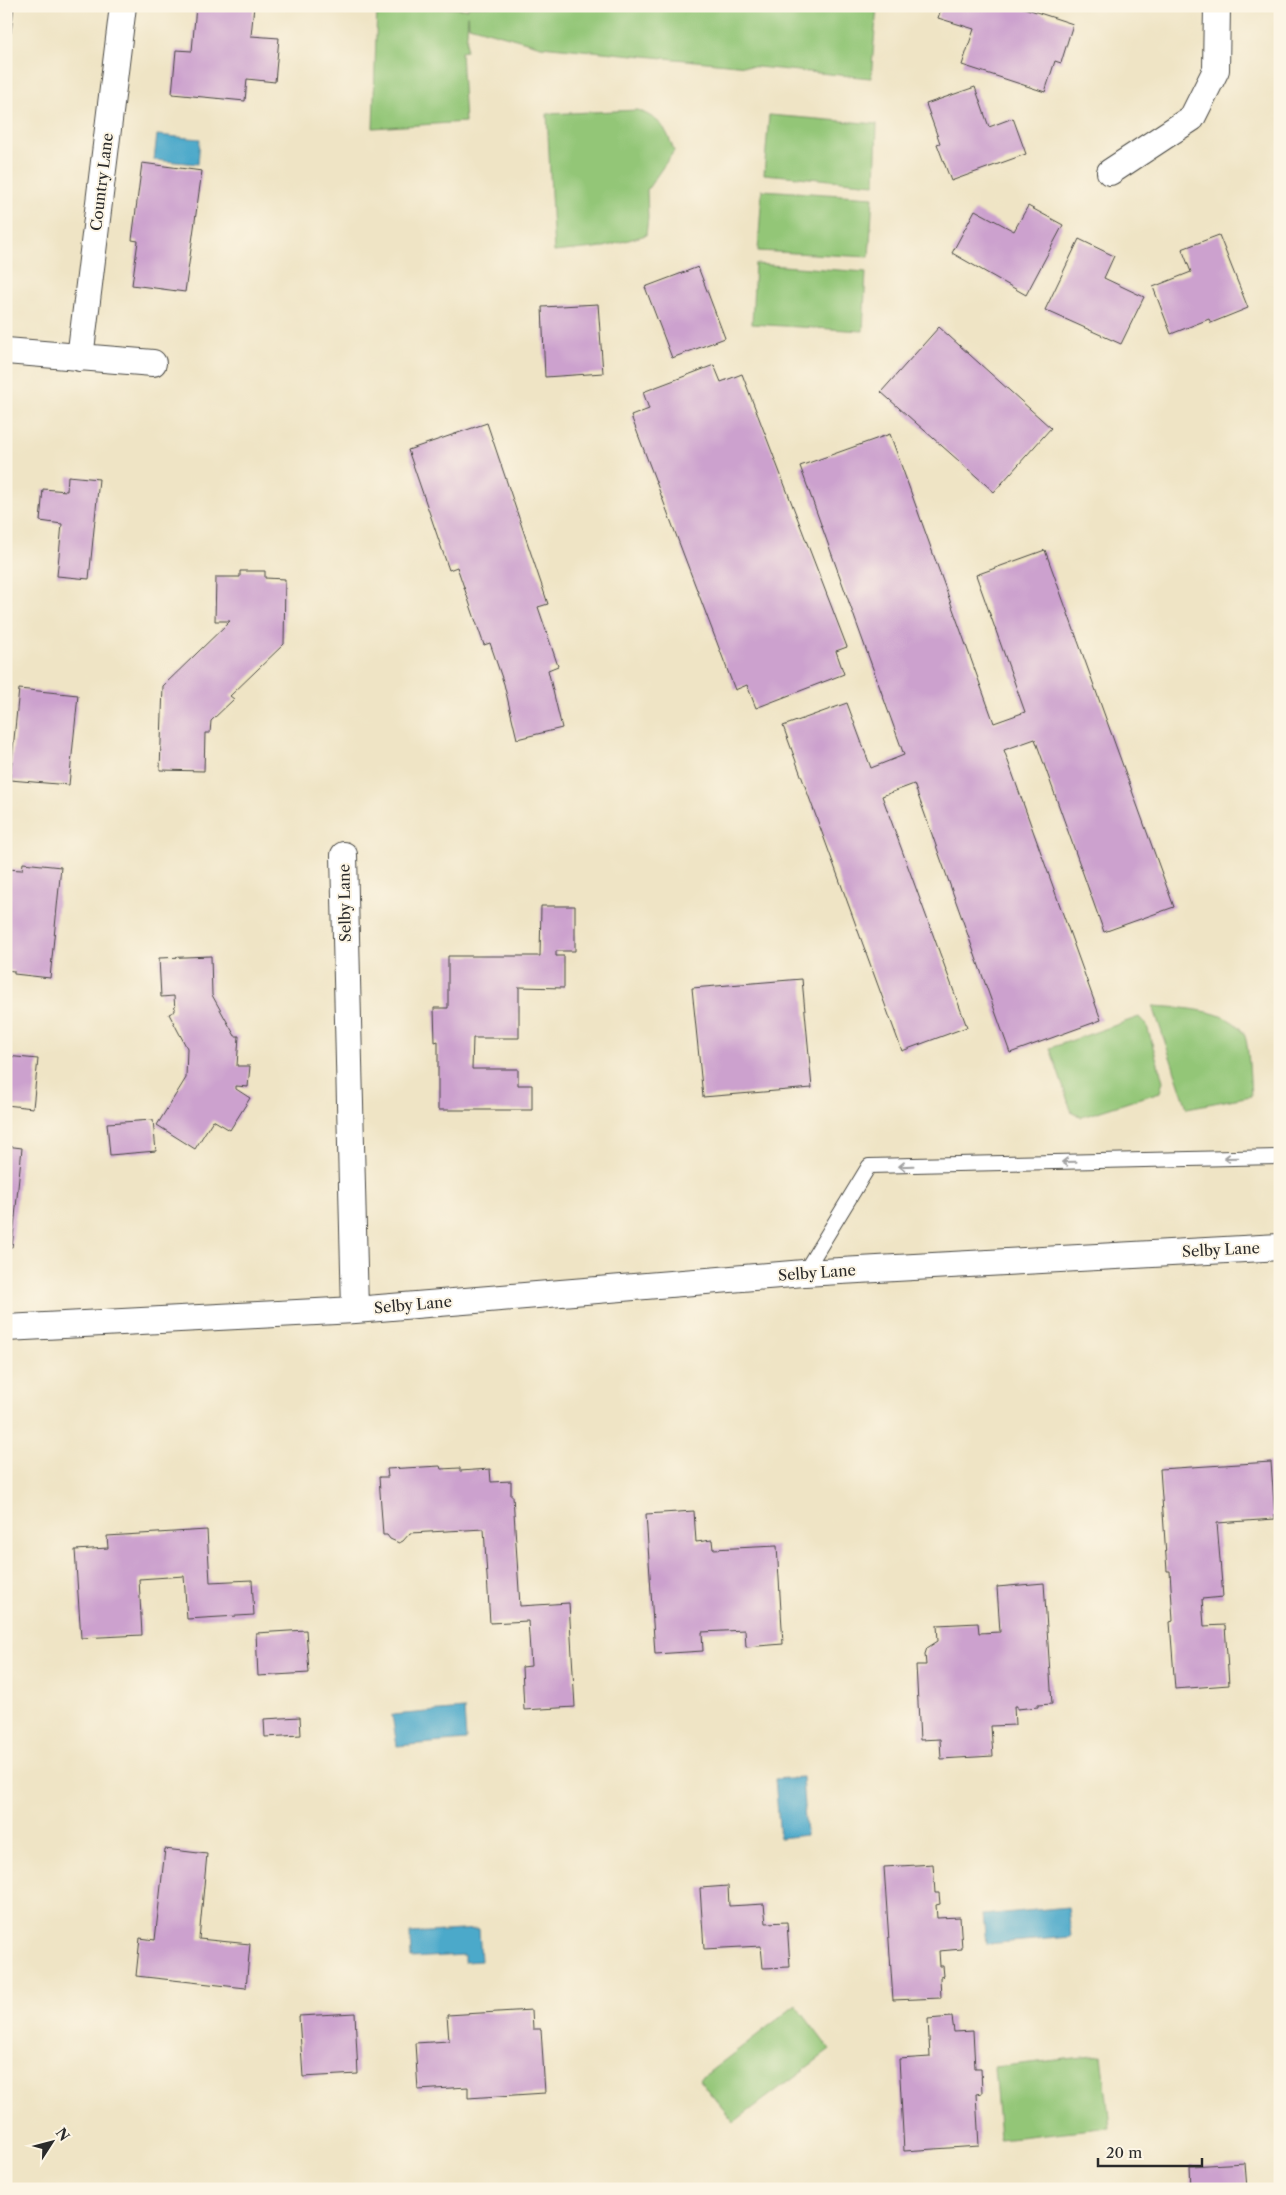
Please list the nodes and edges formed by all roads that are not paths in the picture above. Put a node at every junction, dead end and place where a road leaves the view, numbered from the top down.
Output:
1 (123, 6) edge
2 (1217, 6) edge
3 (1110, 172) dead end
4 (6, 351) edge
5 (80, 358) junction
6 (153, 364) dead end
7 (344, 855) dead end
8 (1280, 1157) edge
9 (1280, 1247) edge
10 (804, 1274) junction
11 (355, 1310) junction
12 (6, 1328) edge

1 - 5 street, Country Lane
2 - 3 street
4 - 5 street
5 - 6 street
7 - 11 street, Selby Lane
8 -> 10 lane
9 - 10 street, Selby Lane
10 - 11 street, Selby Lane
11 - 12 street, Selby Lane

